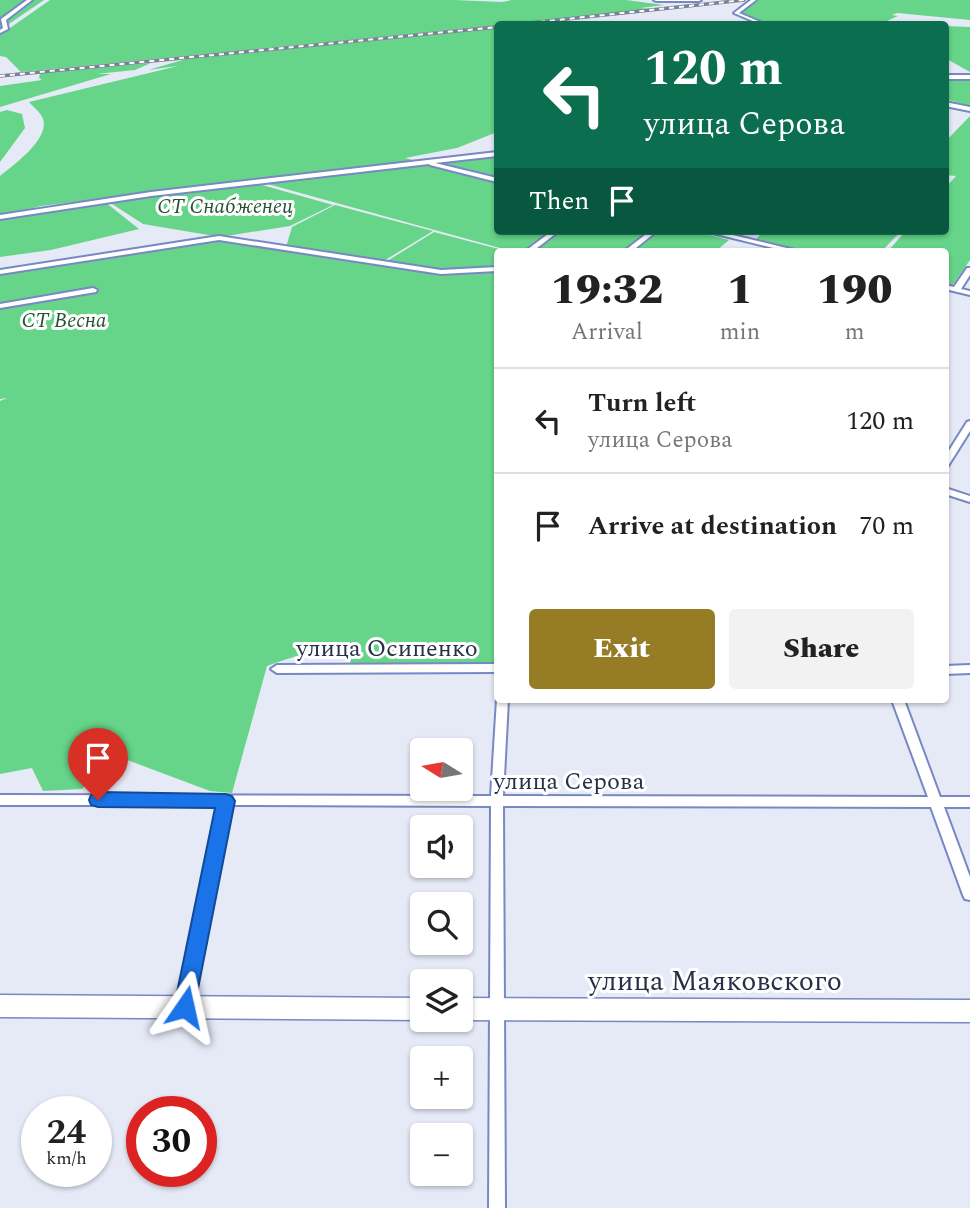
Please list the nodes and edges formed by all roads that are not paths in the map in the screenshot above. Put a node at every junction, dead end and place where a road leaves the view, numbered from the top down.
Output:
1 (30, 0) edge
2 (656, 0) edge
3 (699, 0) edge
4 (754, 0) edge
5 (756, 21) edge
6 (0, 32) edge
7 (949, 77) edge
8 (970, 77) edge
9 (949, 105) edge
10 (970, 108) edge
11 (494, 155) edge
12 (428, 163) junction
13 (494, 179) edge
14 (0, 217) edge
15 (551, 235) edge
16 (649, 235) edge
17 (725, 235) edge
18 (533, 248) edge
19 (632, 248) edge
20 (781, 248) edge
21 (494, 269) edge
22 (970, 270) edge
23 (0, 272) edge
24 (951, 288) edge
25 (93, 290) dead end
26 (970, 293) edge
27 (0, 306) edge
28 (970, 424) edge
29 (949, 458) edge
30 (949, 492) edge
31 (970, 499) edge
32 (494, 668) edge
33 (277, 669) dead end
34 (970, 669) edge
35 (949, 670) edge
36 (502, 703) edge
37 (899, 703) edge
38 (0, 800) edge
39 (226, 801) junction
40 (497, 801) junction
41 (935, 802) junction
42 (970, 802) edge
43 (970, 895) edge
44 (0, 1006) edge
45 (185, 1007) junction
46 (410, 1009) edge
47 (473, 1009) edge
48 (495, 1009) junction
49 (970, 1011) edge
50 (497, 1208) edge

1 - 6 street
2 - 3 street
4 - 5 street
7 - 8 street
9 - 10 street
11 - 12 street
12 - 13 street
12 - 14 street
15 - 18 street
16 - 19 street
17 - 20 street
21 - 23 street
22 - 24 street
24 - 26 street
25 - 27 street
28 - 29 street
30 - 31 street
32 - 33 street, улица Осипенко
34 - 35 street
36 - 40 street
37 - 41 street
38 - 39 street, улица Серова
39 - 40 street, улица Серова
39 - 45 street
40 - 41 street, улица Серова
40 - 48 street
41 - 42 street, улица Серова
41 - 43 street
44 - 45 main road
45 - 46 main road
47 - 48 main road, улица Маяковского
48 - 49 main road, улица Маяковского
48 - 50 street

